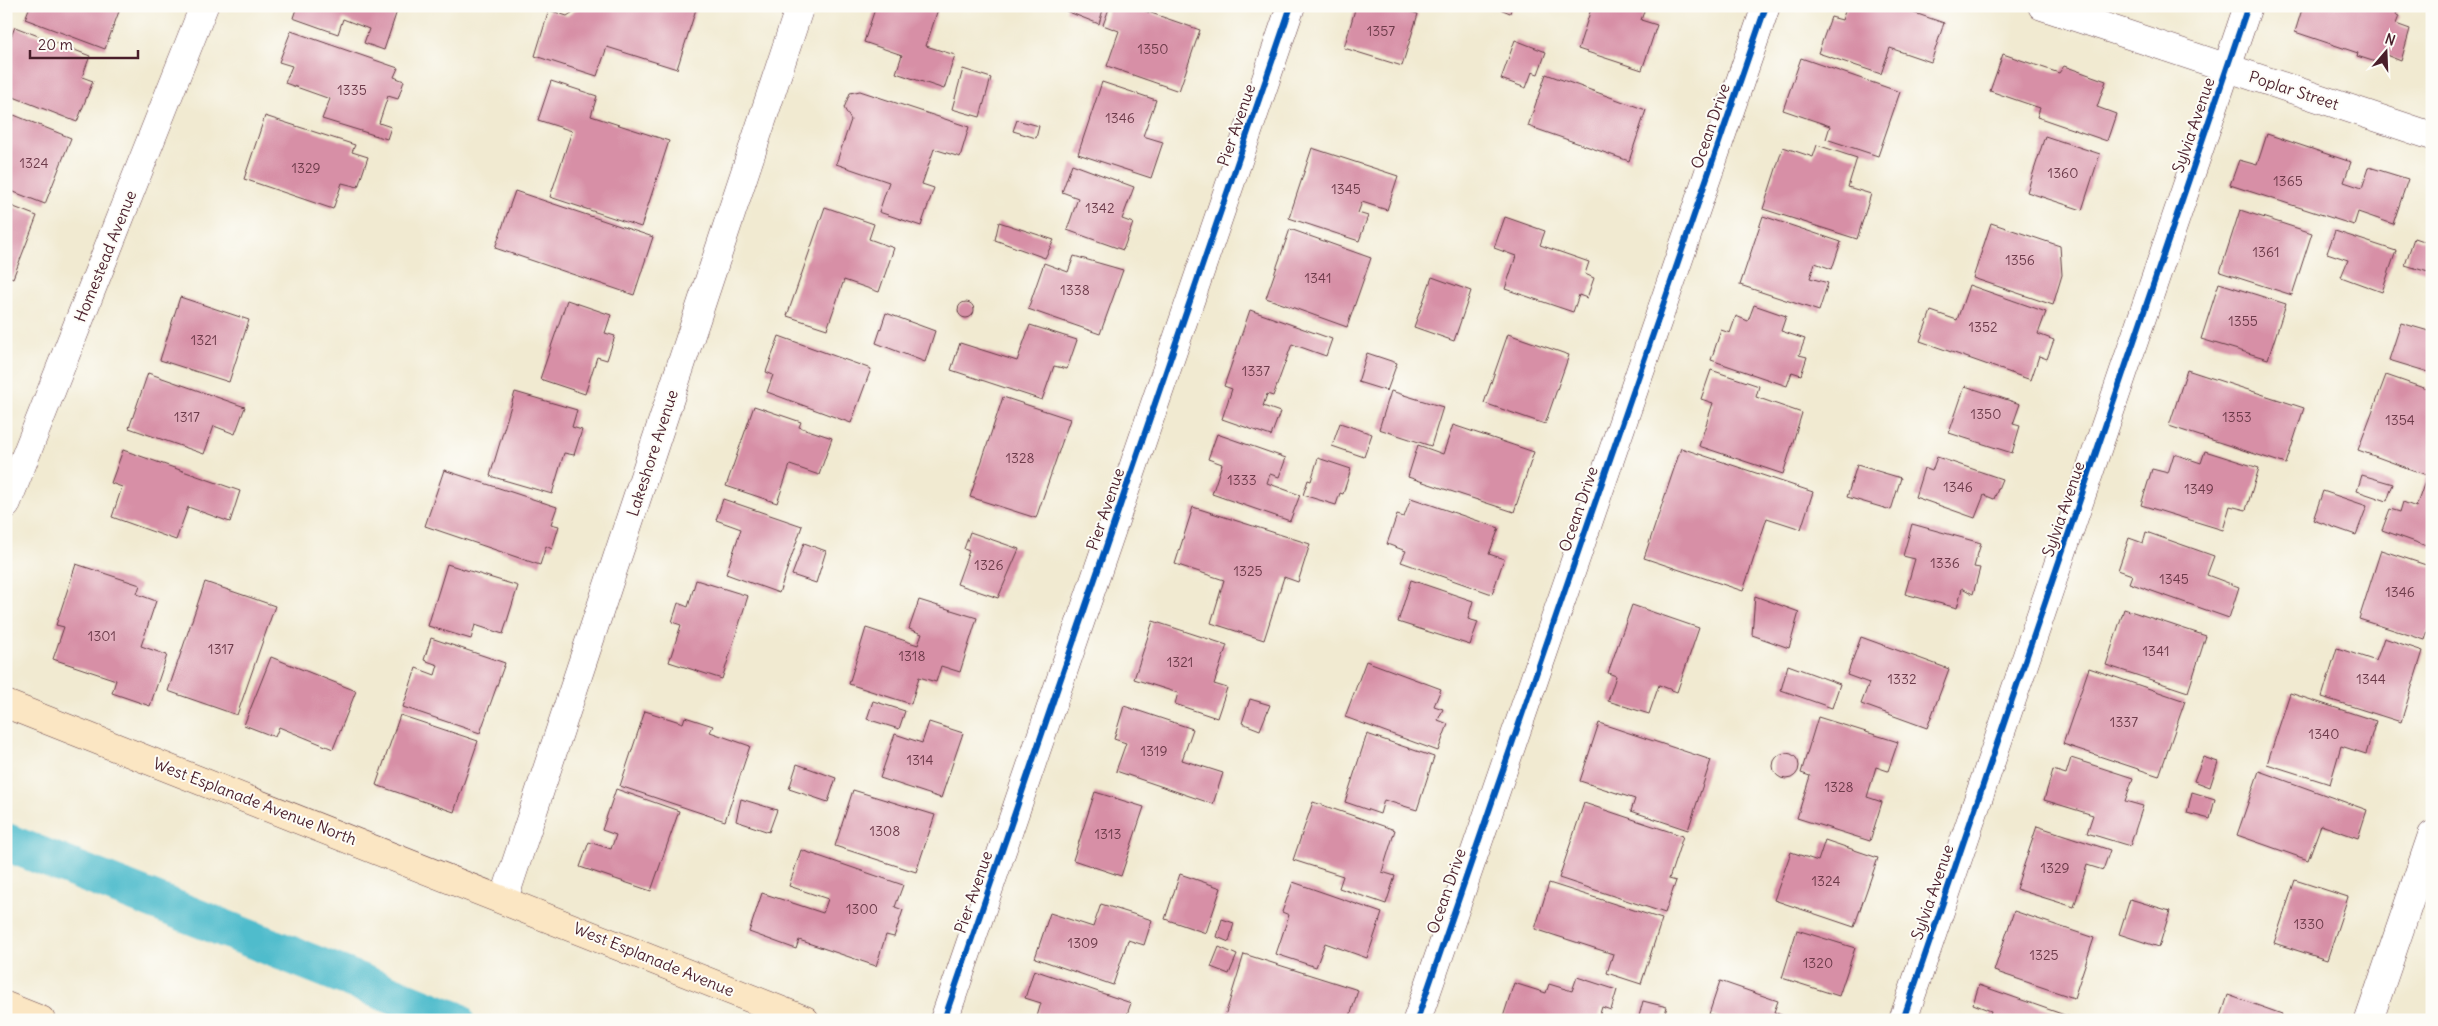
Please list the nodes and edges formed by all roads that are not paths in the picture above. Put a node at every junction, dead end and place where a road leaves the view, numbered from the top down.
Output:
1 (204, 6) edge
2 (800, 6) edge
3 (1291, 6) edge
4 (1766, 6) edge
5 (2042, 6) edge
6 (2248, 6) edge
7 (2227, 68) junction
8 (2432, 136) edge
9 (6, 505) edge
10 (6, 704) edge
11 (2432, 835) edge
12 (504, 899) junction
13 (6, 1006) edge
14 (41, 1020) edge
15 (805, 1020) edge
16 (944, 1020) edge
17 (1417, 1020) edge
18 (1903, 1020) edge
19 (2369, 1020) edge

1 - 9 street, Homestead Avenue
2 - 12 street, Lakeshore Avenue
3 - 16 street, Pier Avenue
4 - 17 street, Ocean Drive
5 - 7 street, Poplar Street
6 - 7 street, Sylvia Avenue
7 - 8 street, Poplar Street
7 - 18 street, Sylvia Avenue
10 - 12 main road, West Esplanade Avenue North
11 - 19 street
12 - 15 main road, West Esplanade Avenue
13 - 14 main road

